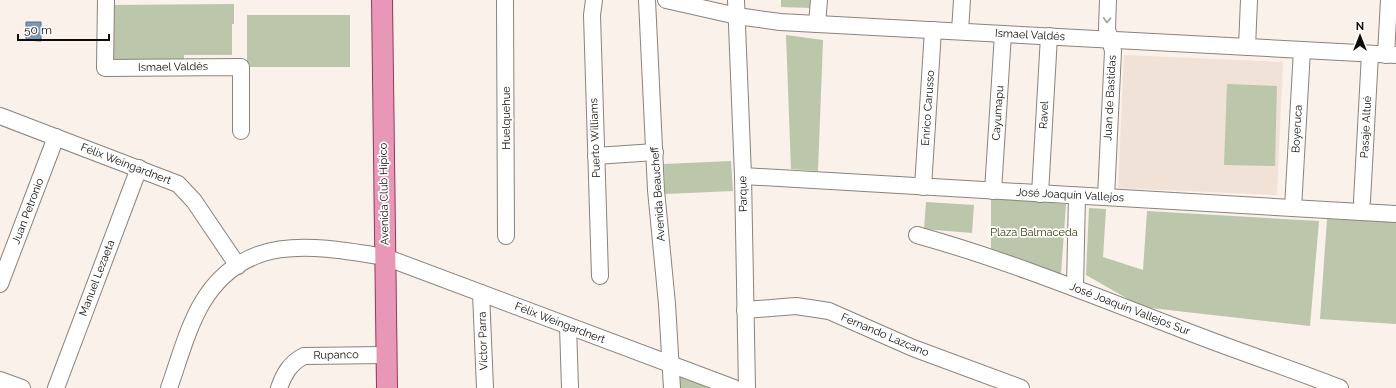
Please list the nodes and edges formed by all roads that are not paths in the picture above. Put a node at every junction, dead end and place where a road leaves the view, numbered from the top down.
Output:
1 (106, 0) edge
2 (382, 0) edge
3 (505, 0) edge
4 (594, 0) edge
5 (647, 0) edge
6 (666, 0) edge
7 (736, 0) edge
8 (819, 0) edge
9 (962, 0) edge
10 (1108, 0) edge
11 (1249, 0) edge
12 (1389, 0) edge
13 (737, 16) junction
14 (817, 24) junction
15 (933, 30) junction
16 (960, 32) junction
17 (1003, 34) junction
18 (1049, 36) junction
19 (1110, 40) junction
20 (1247, 47) junction
21 (1302, 50) junction
22 (1370, 54) junction
23 (1391, 55) edge
24 (0, 116) edge
25 (241, 131) dead end
26 (56, 137) junction
27 (655, 152) junction
28 (596, 156) junction
29 (139, 168) junction
30 (743, 176) junction
31 (923, 187) junction
32 (993, 191) junction
33 (1040, 194) junction
34 (1078, 196) junction
35 (1106, 198) junction
36 (1362, 201) dead end
37 (1293, 208) junction
38 (1396, 214) edge
39 (918, 235) dead end
40 (506, 236) dead end
41 (385, 257) junction
42 (238, 266) junction
43 (600, 276) dead end
44 (0, 284) edge
45 (1075, 287) junction
46 (481, 293) junction
47 (745, 310) junction
48 (568, 326) junction
49 (386, 355) junction
50 (671, 364) junction
51 (0, 380) edge
52 (22, 388) edge
53 (56, 388) edge
54 (169, 388) edge
55 (279, 388) edge
56 (387, 388) edge
57 (485, 388) edge
58 (570, 388) edge
59 (672, 388) edge
60 (734, 388) edge
61 (747, 388) edge
62 (1021, 388) edge
63 (1340, 388) edge

1 - 25 street, Ismael Valdés
2 - 41 main road, Avenida Club Hípico
3 - 40 street, Huelquehue
4 - 28 street, Puerto Williams
5 - 27 street, Avenida Beaucheff
6 - 13 street, Ismael Valdés
7 - 13 street, Parque
8 - 14 street
9 - 16 street
10 -> 19 street, Juan de Bastidas
11 - 20 street
12 - 23 street
13 - 14 street, Ismael Valdés
13 - 30 street, Parque
14 - 15 street, Ismael Valdés
15 - 16 street, Ismael Valdés
15 - 31 street, Enrico Carusso
16 - 17 street, Ismael Valdés
17 - 18 street, Ismael Valdés
17 - 32 street, Cayumapu
18 - 19 street, Ismael Valdés
18 - 33 street, Ravel
19 - 20 street, Ismael Valdés
19 - 35 street, Juan de Bastidas
20 - 21 street, Ismael Valdés
21 - 22 street, Ismael Valdés
21 - 37 street, Boyeruca
22 - 23 street, Ismael Valdés
22 - 36 street, Pasaje Altué
24 - 26 street, Félix Weingardnert
26 - 29 street, Félix Weingardnert
26 - 44 street, Juan Petronio
27 - 28 street
27 - 50 street, Avenida Beaucheff
28 - 43 street, Puerto Williams
29 - 42 street, Félix Weingardnert
29 - 53 street, Manuel Lezaeta
30 - 31 street, José Joaquín Vallejos
30 - 47 street, Parque
31 - 32 street, José Joaquín Vallejos
32 - 33 street, José Joaquín Vallejos
33 - 34 street, José Joaquín Vallejos
34 - 35 street, José Joaquín Vallejos
34 - 45 street
35 - 37 street, José Joaquín Vallejos
37 - 38 street, José Joaquín Vallejos
39 - 45 street, José Joaquín Vallejos Sur
41 - 42 street, Félix Weingardnert
41 - 46 street, Félix Weingardnert
41 - 49 main road, Avenida Club Hípico
42 - 54 street, Félix Weingardnert
45 - 63 street, José Joaquín Vallejos Sur
46 - 48 street, Félix Weingardnert
46 - 57 street, Víctor Parra
47 - 61 street, Parque
47 - 62 street, Fernando Lazcano
48 - 50 street, Félix Weingardnert
48 - 58 street
49 - 55 street, Rupanco
49 - 56 main road, Avenida Club Hípico
50 - 59 street, Avenida Beaucheff
50 - 60 street, Félix Weingardnert
51 - 52 street

